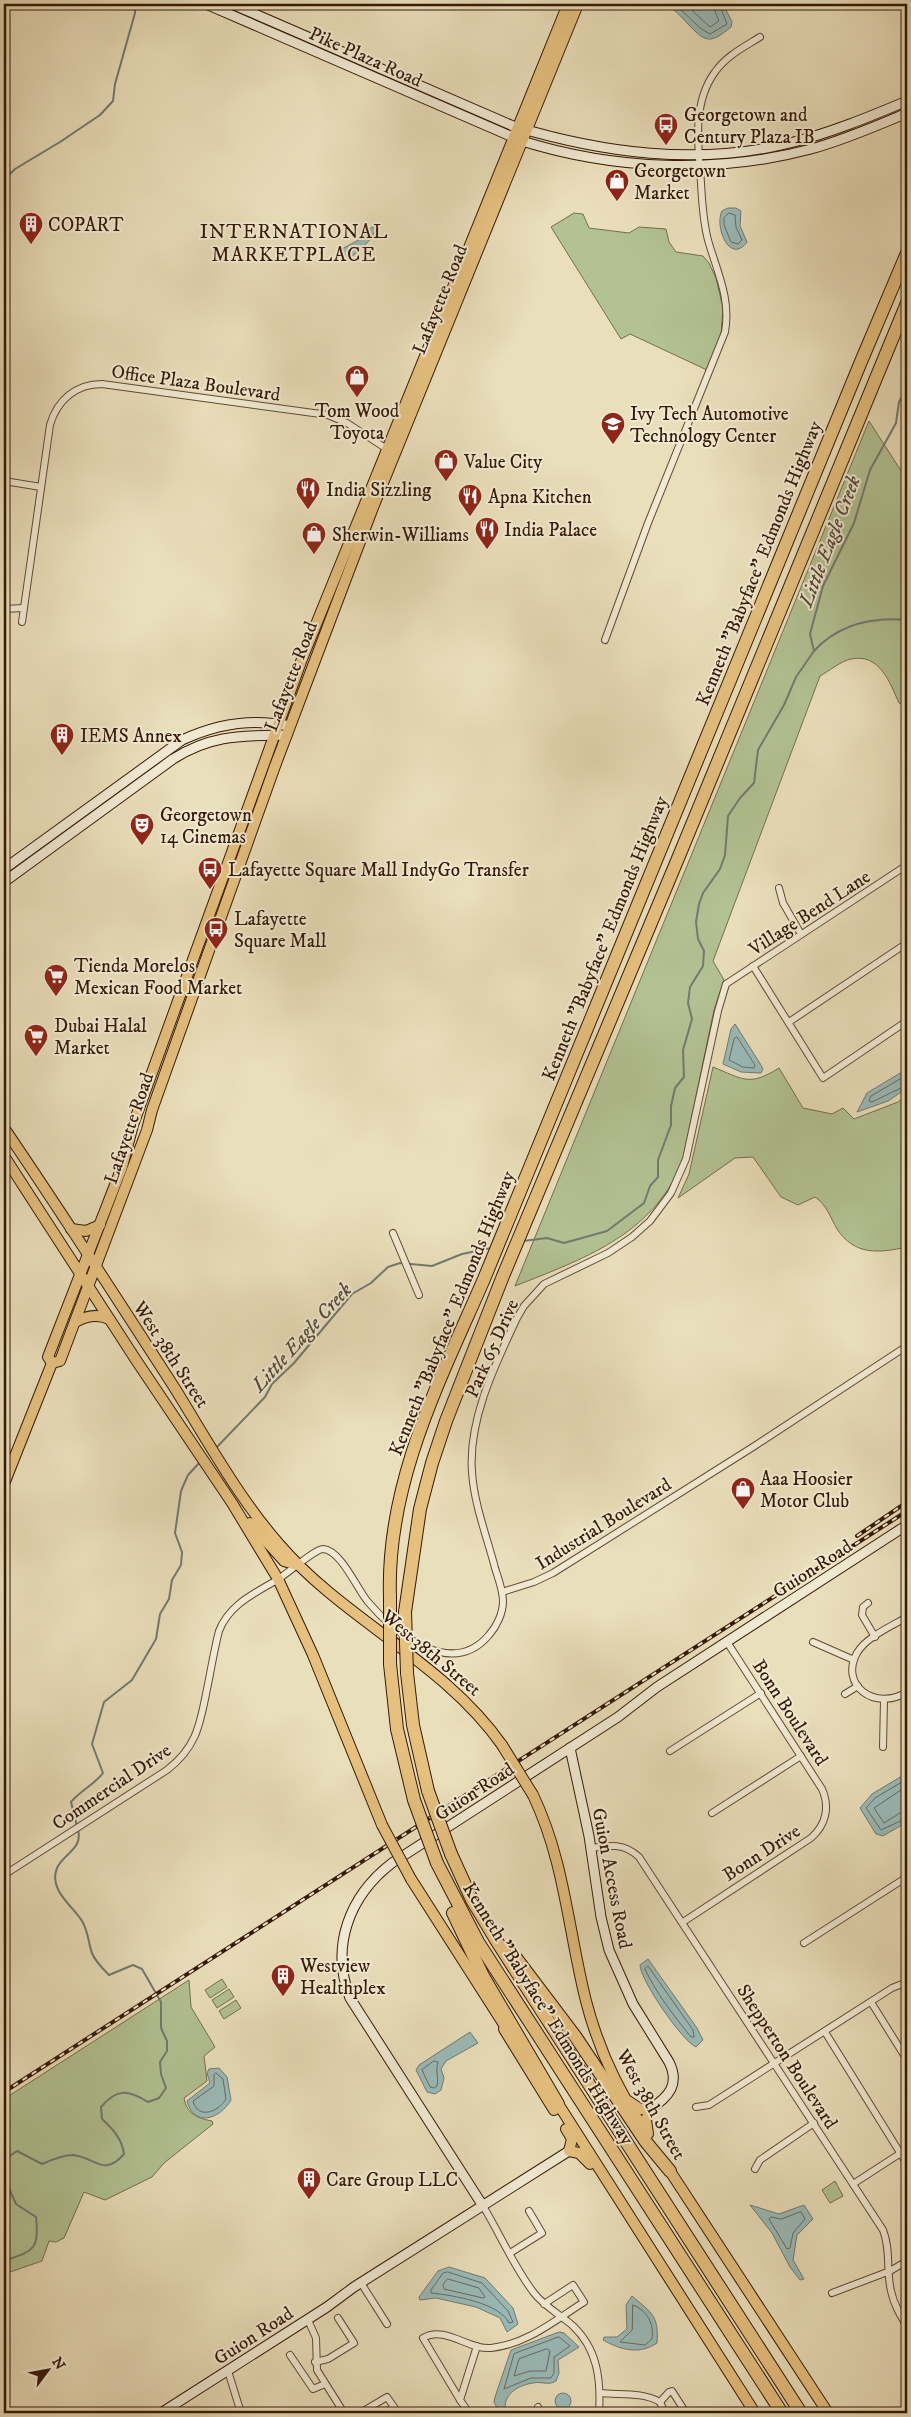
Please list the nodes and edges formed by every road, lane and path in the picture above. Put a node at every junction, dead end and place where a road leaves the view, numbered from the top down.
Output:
1 (206, 4) edge
2 (232, 4) edge
3 (568, 4) edge
4 (578, 4) edge
5 (760, 37) dead end
6 (348, 55) junction
7 (345, 64) junction
8 (402, 78) junction
9 (398, 88) junction
10 (907, 101) edge
11 (907, 113) edge
12 (520, 134) junction
13 (699, 155) junction
14 (700, 166) junction
15 (907, 253) edge
16 (907, 303) edge
17 (391, 452) junction
18 (4, 481) edge
19 (41, 486) junction
20 (23, 608) junction
21 (4, 609) edge
22 (22, 622) dead end
23 (605, 640) dead end
24 (278, 723) junction
25 (288, 730) junction
26 (273, 735) junction
27 (907, 865) edge
28 (4, 869) edge
29 (4, 882) edge
30 (779, 888) dead end
31 (801, 934) junction
32 (907, 944) edge
33 (753, 966) junction
34 (726, 984) joint
35 (907, 1021) edge
36 (789, 1022) junction
37 (4, 1128) edge
38 (4, 1138) edge
39 (18, 1148) junction
40 (4, 1156) edge
41 (100, 1225) junction
42 (71, 1229) junction
43 (393, 1233) dead end
44 (88, 1256) junction
45 (96, 1268) junction
46 (80, 1274) junction
47 (89, 1287) junction
48 (419, 1295) dead end
49 (109, 1319) junction
50 (75, 1322) junction
51 (907, 1346) edge
52 (52, 1363) junction
53 (4, 1484) edge
54 (241, 1516) junction
55 (907, 1525) edge
56 (299, 1566) junction
57 (278, 1579) junction
58 (502, 1592) junction
59 (868, 1603) dead end
60 (907, 1616) edge
61 (875, 1637) junction
62 (727, 1642) junction
63 (812, 1642) dead end
64 (854, 1660) junction
65 (858, 1686) junction
66 (907, 1692) edge
67 (761, 1693) junction
68 (845, 1694) dead end
69 (884, 1700) junction
70 (883, 1747) dead end
71 (570, 1748) junction
72 (670, 1751) dead end
73 (801, 1756) junction
74 (826, 1801) joint
75 (712, 1813) dead end
76 (592, 1848) junction
77 (437, 1863) junction
78 (4, 1875) edge
79 (907, 1877) edge
80 (472, 1900) junction
81 (683, 1922) junction
82 (804, 1943) dead end
83 (906, 1982) edge
84 (871, 2002) junction
85 (493, 2007) junction
86 (825, 2032) junction
87 (907, 2060) edge
88 (776, 2064) junction
89 (626, 2099) junction
90 (558, 2104) junction
91 (696, 2107) dead end
92 (650, 2109) junction
93 (814, 2123) junction
94 (648, 2134) junction
95 (907, 2148) edge
96 (569, 2151) junction
97 (900, 2153) junction
98 (907, 2164) edge
99 (755, 2170) dead end
100 (670, 2171) junction
101 (853, 2184) junction
102 (611, 2190) junction
103 (483, 2206) junction
104 (528, 2211) dead end
105 (510, 2253) junction
106 (907, 2261) edge
107 (890, 2271) junction
108 (361, 2283) junction
109 (832, 2293) dead end
110 (544, 2304) junction
111 (561, 2317) junction
112 (338, 2318) dead end
113 (308, 2320) junction
114 (387, 2324) dead end
115 (907, 2326) edge
116 (478, 2346) junction
117 (290, 2355) dead end
118 (315, 2362) junction
119 (228, 2371) junction
120 (325, 2384) junction
121 (600, 2393) junction
122 (662, 2399) junction
123 (460, 2400) junction
124 (162, 2413) edge
125 (241, 2413) edge
126 (344, 2413) edge
127 (360, 2413) edge
128 (384, 2413) edge
129 (469, 2413) edge
130 (599, 2413) edge
131 (665, 2413) edge
132 (686, 2413) edge
133 (755, 2413) edge
134 (782, 2413) edge
135 (801, 2413) edge
136 (828, 2413) edge

1 - 7 main road, Pike Plaza Road
2 - 6 main road, Pike Plaza Road
3 - 12 main road, Lafayette Road
4 - 12 main road, Lafayette Road
5 - 13 street
6 - 7 main road
6 - 8 main road, Pike Plaza Road
7 - 9 main road, Pike Plaza Road
8 - 9 main road
8 - 12 main road, Pike Plaza Road
9 - 12 main road, Pike Plaza Road
10 - 13 main road
11 - 14 main road
12 - 13 main road
12 - 14 main road
12 - 17 main road, Lafayette Road
13 - 14 street
14 - 23 street
15 - 77 highway, Kenneth "Babyface" Edmonds Highway, bridge
16 - 80 highway, Kenneth "Babyface" Edmonds Highway, bridge
17 - 19 street, Office Plaza Boulevard
17 - 24 main road, Lafayette Road
17 - 25 main road, Lafayette Road
18 - 19 street
19 - 20 street, Office Plaza Boulevard
20 - 21 street
20 - 22 street, Office Plaza Boulevard
24 - 25 main road
24 - 26 main road, Lafayette Road
24 - 28 main road
25 - 26 main road
25 - 45 main road, Lafayette Road
26 - 29 main road
26 - 41 main road, Lafayette Road
27 - 31 street, Village Bend Lane
30 - 31 street
31 - 33 street, Village Bend Lane
32 - 36 street
33 - 34 street, Village Bend Lane
33 - 36 street
34 - 58 street, Park 65 Drive
35 - 36 street
37 - 39 main road, West 38th Street
38 - 39 main road
39 - 42 main road, West 38th Street
40 - 46 main road, West 38th Street
41 - 42 main road
41 - 44 main road, Lafayette Road
42 - 44 main road, West 38th Street
43 - 48 street
44 - 45 main road, West 38th Street
44 - 46 main road, Lafayette Road
45 - 47 main road, Lafayette Road
45 - 56 main road, West 38th Street
46 - 47 main road, West 38th Street
46 - 52 main road, Lafayette Road
47 - 49 main road, West 38th Street
47 - 50 main road, Lafayette Road
49 - 50 main road
49 - 54 main road, West 38th Street
50 - 52 main road, Lafayette Road
51 - 58 street, Industrial Boulevard
52 - 53 main road, Lafayette Road
54 - 56 main road
54 - 57 main road, West 38th Street
55 - 62 main road, Guion Road
56 - 57 street
56 - 58 street
56 - 89 main road, West 38th Street, bridge
57 - 78 street, Commercial Drive
57 - 85 main road, West 38th Street, bridge
59 - 61 street
60 - 61 street
61 - 64 street
62 - 67 street, Bonn Boulevard
62 - 71 main road, Guion Road
63 - 64 street
64 - 65 street
65 - 68 street
65 - 69 street
66 - 69 street
67 - 72 street
67 - 73 street, Bonn Boulevard
69 - 70 street
71 - 76 main road, Guion Access Road
71 - 103 main road, Guion Road
73 - 74 street, Bonn Boulevard
73 - 75 street
74 - 81 street, Bonn Drive
76 - 81 street, Shepperton Boulevard
76 - 92 main road, Guion Access Road
77 - 90 highway
77 - 134 highway, Kenneth "Babyface" Edmonds Highway
79 - 82 street
80 - 100 highway
80 - 135 highway, Kenneth "Babyface" Edmonds Highway
81 - 88 street, Shepperton Boulevard
83 - 84 street
84 - 86 street
84 - 87 street
85 - 90 main road, West 38th Street
85 - 96 main road
86 - 88 street
86 - 97 street
88 - 91 street
88 - 93 street, Shepperton Boulevard
89 - 92 main road
89 - 94 main road, West 38th Street
90 - 102 main road, West 38th Street
92 - 94 main road
93 - 99 street
93 - 101 street, Shepperton Boulevard
94 - 100 main road, West 38th Street
95 - 97 street
96 - 102 main road
96 - 103 main road, Guion Road
97 - 98 street
97 - 101 street
100 - 136 main road, West 38th Street
101 - 107 street, Shepperton Boulevard
102 - 133 main road, West 38th Street
103 - 105 street
103 - 108 main road, Guion Road
104 - 105 street
105 - 110 street
106 - 107 street
107 - 109 street
107 - 115 street, Shepperton Boulevard
108 - 113 main road, Guion Road
108 - 114 street
110 - 111 street
110 - 111 street
111 - 116 street
111 - 121 street
112 - 118 street
113 - 118 street
113 - 119 main road, Guion Road
116 - 123 street
116 - 123 street
117 - 120 street
118 - 120 street
119 - 124 main road, Guion Road
119 - 125 street
120 - 126 street
121 - 122 street
121 - 130 street
122 - 131 street
122 - 132 street
123 - 129 street
127 - 128 street

